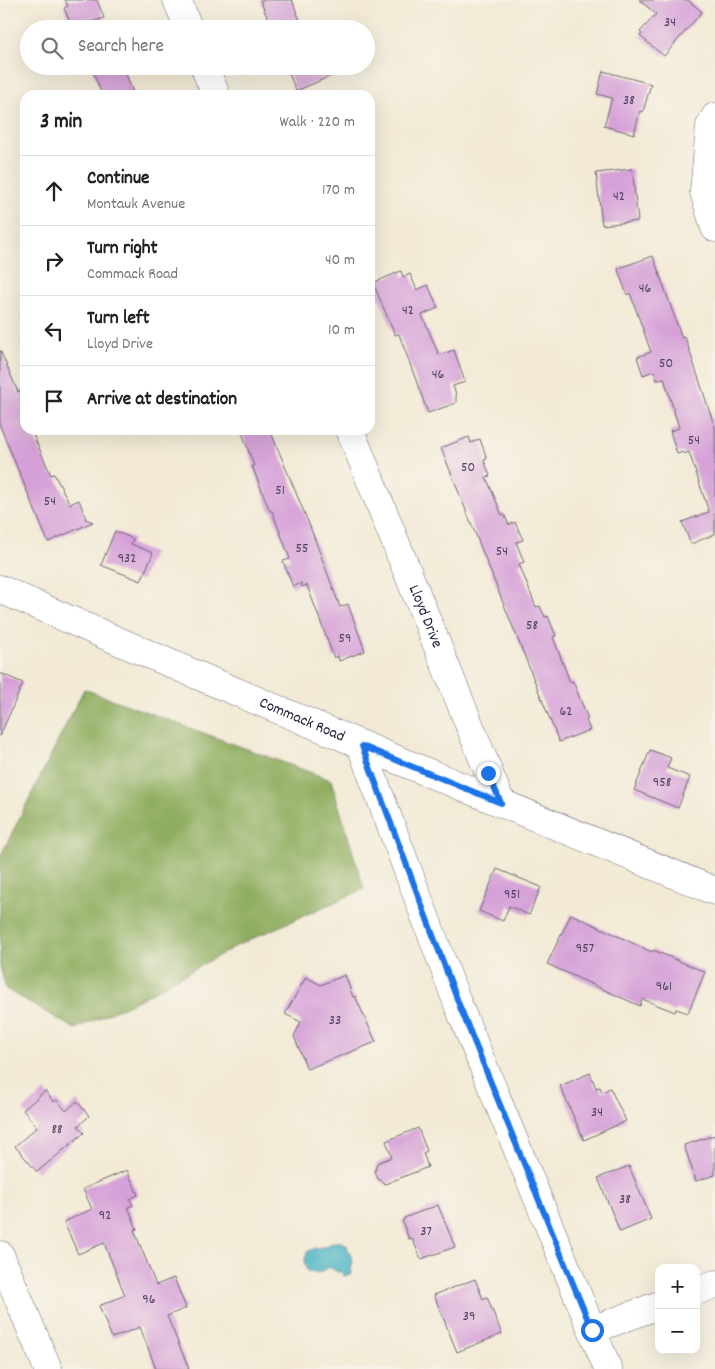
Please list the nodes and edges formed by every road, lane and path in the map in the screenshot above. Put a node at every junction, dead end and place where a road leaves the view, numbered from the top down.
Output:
1 (177, 0) edge
2 (185, 20) edge
3 (208, 75) edge
4 (214, 90) edge
5 (715, 117) edge
6 (715, 228) edge
7 (352, 435) edge
8 (0, 589) edge
9 (362, 746) junction
10 (501, 803) junction
11 (715, 891) edge
12 (0, 1255) edge
13 (715, 1284) edge
14 (700, 1290) edge
15 (655, 1306) edge
16 (592, 1330) junction
17 (48, 1369) edge
18 (608, 1369) edge

1 - 2 street
3 - 4 street
5 - 6 street
7 - 10 street, Lloyd Drive
8 - 9 street, Commack Road
9 - 10 street, Commack Road
9 - 16 street
10 - 11 street, Commack Road
12 - 17 street
13 - 14 street
15 - 16 street
16 - 18 street

